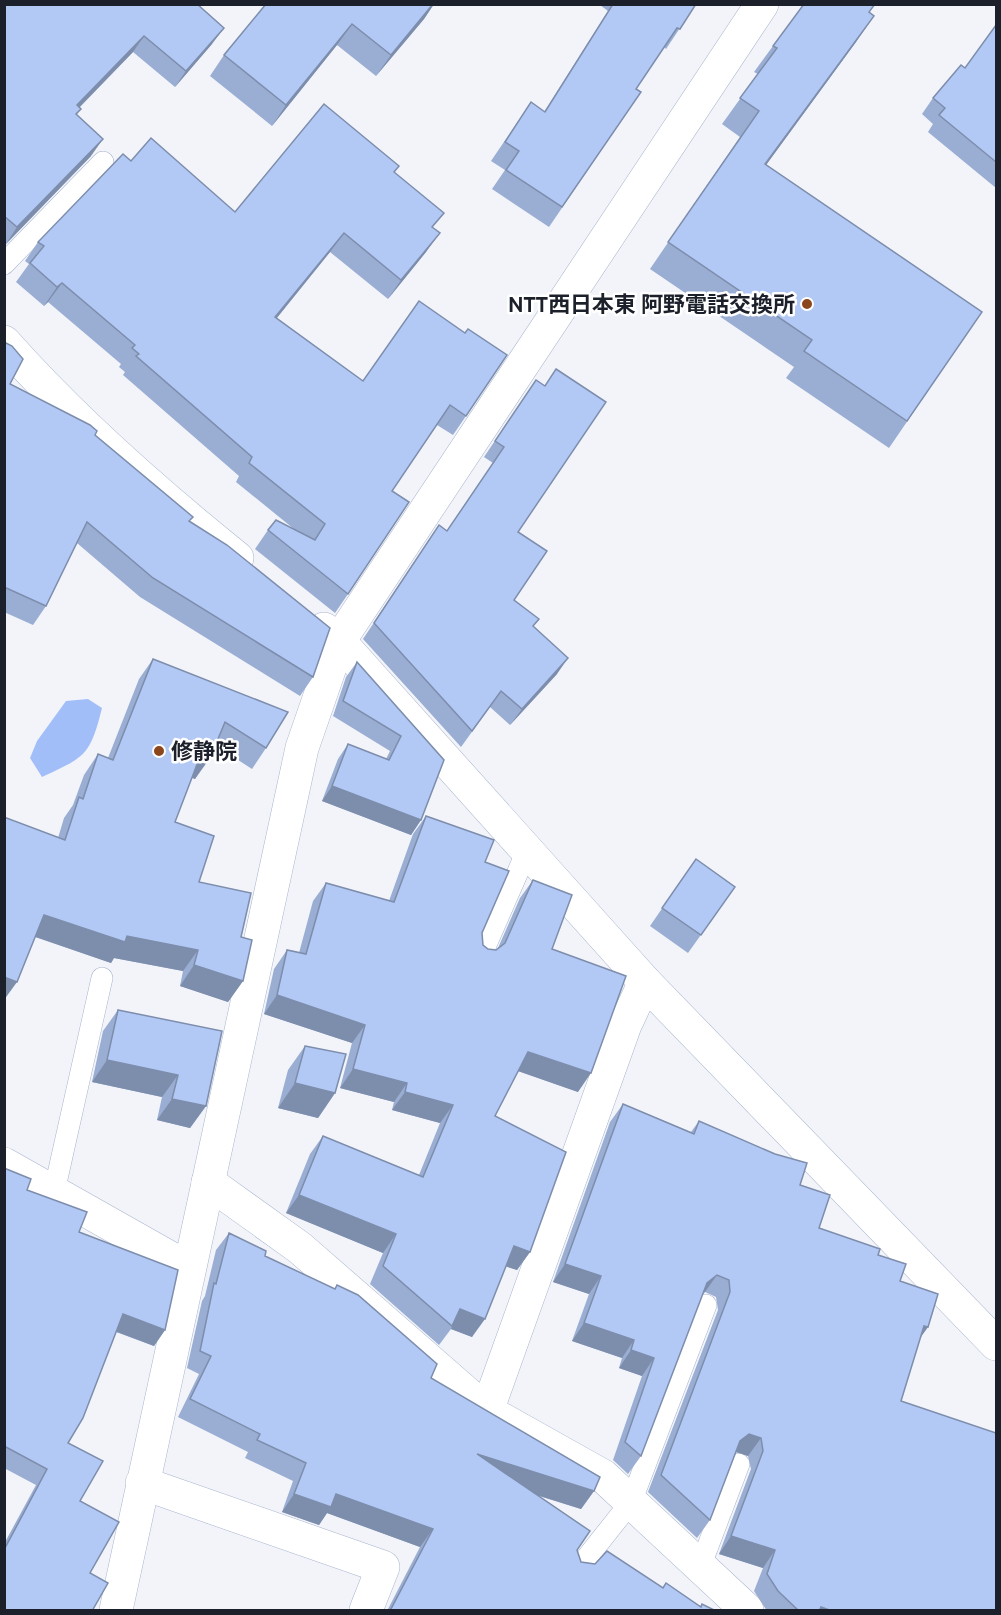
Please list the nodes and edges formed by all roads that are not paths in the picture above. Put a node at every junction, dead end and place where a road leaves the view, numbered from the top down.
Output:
1 (762, 4) edge
2 (103, 162) dead end
3 (4, 264) edge
4 (4, 342) edge
5 (258, 575) edge
6 (303, 612) edge
7 (339, 641) junction
8 (527, 850) junction
9 (481, 956) edge
10 (102, 978) dead end
11 (645, 982) junction
12 (4, 1164) edge
13 (208, 1182) junction
14 (54, 1192) junction
15 (188, 1268) junction
16 (706, 1305) edge
17 (996, 1344) edge
18 (487, 1411) junction
19 (739, 1464) edge
20 (142, 1483) junction
21 (631, 1502) junction
22 (700, 1567) junction
23 (577, 1570) edge
24 (116, 1611) edge
25 (366, 1611) edge
26 (747, 1611) edge

1 - 7 street
2 - 3 lane
4 - 5 street
6 - 7 street
7 - 8 street
7 - 13 street
8 - 9 lane
8 - 11 street
10 - 14 lane
11 - 17 street
11 - 18 street
12 - 14 street
13 - 15 street
13 - 18 street
14 - 15 street
15 - 20 street
16 - 21 lane
18 - 21 street
19 - 22 lane
20 - 24 street
20 - 25 street
21 - 22 street
21 - 23 lane
22 - 26 street

